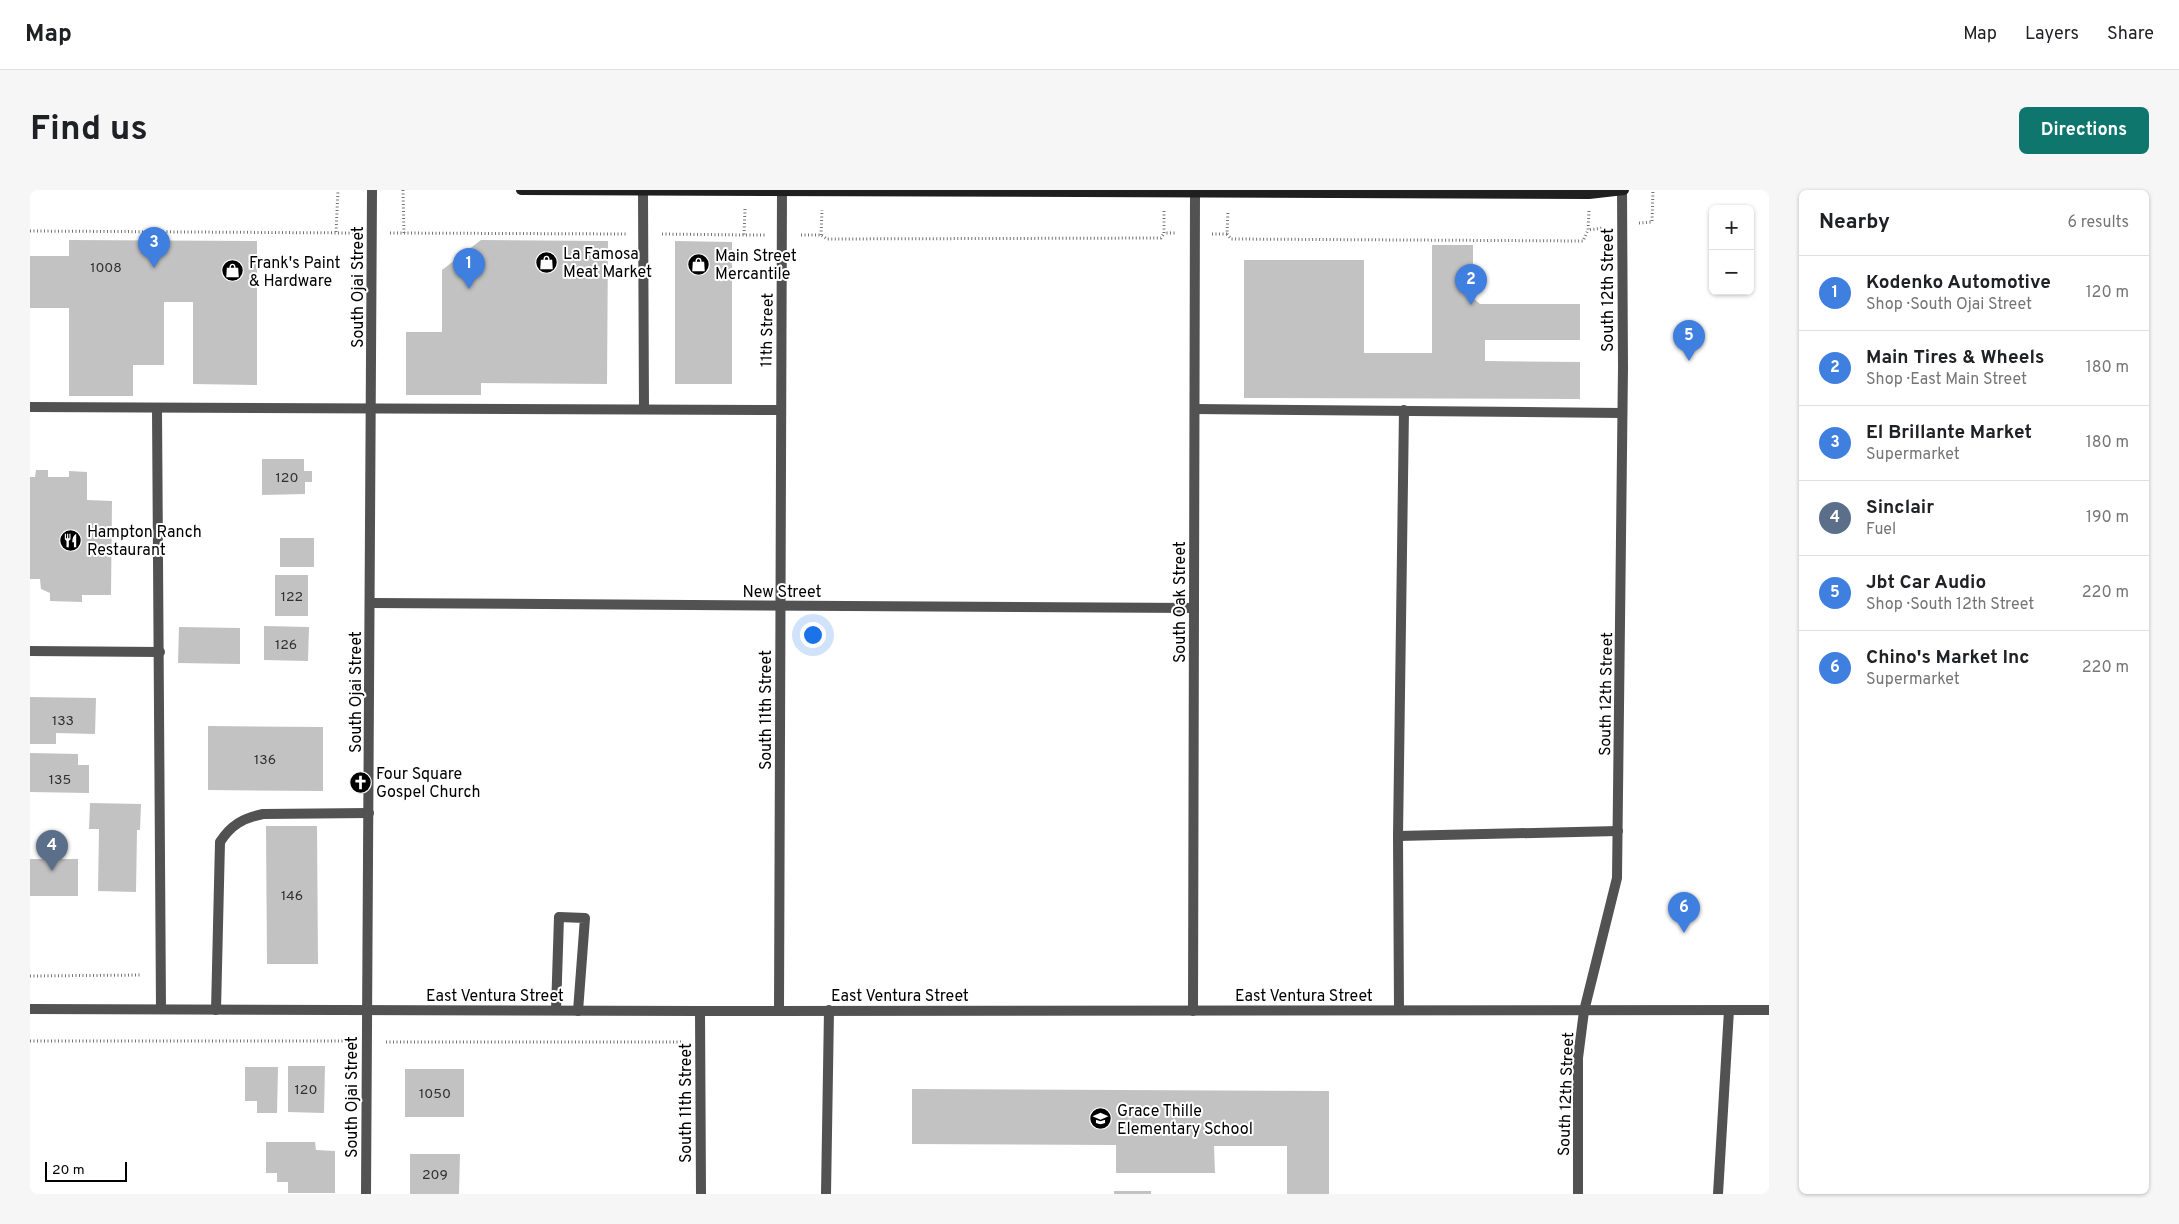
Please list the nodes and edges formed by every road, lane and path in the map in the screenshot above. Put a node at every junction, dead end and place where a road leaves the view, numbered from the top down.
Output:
1 (338, 190) edge
2 (372, 190) edge
3 (403, 190) edge
4 (521, 190) edge
5 (643, 190) edge
6 (782, 190) edge
7 (1623, 190) edge
8 (1195, 191) edge
9 (1366, 191) edge
10 (1307, 192) edge
11 (1588, 230) dead end
12 (30, 231) edge
13 (1164, 233) dead end
14 (643, 234) junction
15 (744, 234) dead end
16 (1227, 234) dead end
17 (821, 235) dead end
18 (30, 407) edge
19 (372, 408) junction
20 (157, 409) junction
21 (644, 409) junction
22 (1195, 409) junction
23 (780, 410) junction
24 (1404, 410) junction
25 (1622, 413) junction
26 (370, 603) junction
27 (780, 606) junction
28 (1194, 608) junction
29 (30, 651) edge
30 (160, 652) junction
31 (369, 813) junction
32 (1618, 831) junction
33 (1398, 836) junction
34 (161, 975) junction
35 (30, 976) edge
36 (30, 1009) edge
37 (162, 1009) junction
38 (216, 1010) junction
39 (366, 1010) junction
40 (556, 1010) junction
41 (779, 1010) junction
42 (829, 1010) junction
43 (1399, 1010) junction
44 (1728, 1010) junction
45 (1769, 1010) edge
46 (578, 1011) junction
47 (700, 1011) junction
48 (1192, 1011) junction
49 (1584, 1011) junction
50 (30, 1041) edge
51 (340, 1041) dead end
52 (391, 1042) dead end
53 (700, 1042) junction
54 (366, 1194) edge
55 (700, 1194) edge
56 (826, 1194) edge
57 (1578, 1194) edge
58 (1718, 1194) edge

1 - 12 path
2 - 19 street, South Ojai Street
3 - 14 path
4 - 5 street
5 - 6 street
5 - 14 street
6 - 8 street
6 - 23 street, 11th Street
7 - 9 street
7 - 25 street, South 12th Street
8 - 10 street
8 - 22 street, South Oak Street
9 - 10 street
11 - 16 path
13 - 17 path
14 - 15 path
14 - 21 street
18 - 20 street
19 - 20 street
19 - 21 street
19 - 26 street, South Ojai Street
20 - 30 street
21 - 23 street
22 - 24 street
22 - 28 street, South Oak Street
23 - 27 street, South 11th Street
24 - 25 street
24 - 33 street
25 - 32 street, South 12th Street
26 - 27 street, New Street
26 - 31 street, South Ojai Street
27 - 28 street, New Street
27 - 41 street, South 11th Street
28 - 48 street, South Oak Street
29 - 30 street
30 - 34 street
31 - 38 street
31 - 39 street, South Ojai Street
32 - 33 street
32 - 49 street, South 12th Street
33 - 43 street
34 - 35 path
34 - 37 street
36 - 37 street, East Ventura Street
37 - 38 street, East Ventura Street
38 - 39 street, East Ventura Street
39 - 40 street, East Ventura Street
39 - 54 street, South Ojai Street
40 - 46 street, East Ventura Street
40 - 46 street
41 - 42 street, East Ventura Street
41 - 47 street, East Ventura Street
42 - 48 street, East Ventura Street
42 - 56 street
43 - 48 street, East Ventura Street
43 - 49 street, East Ventura Street
44 - 45 street, East Ventura Street
44 - 49 street, East Ventura Street
44 - 58 street
46 - 47 street, East Ventura Street
47 - 53 street, South 11th Street
49 - 57 street, South 12th Street
50 - 51 path
52 - 53 path
53 - 55 street, South 11th Street

